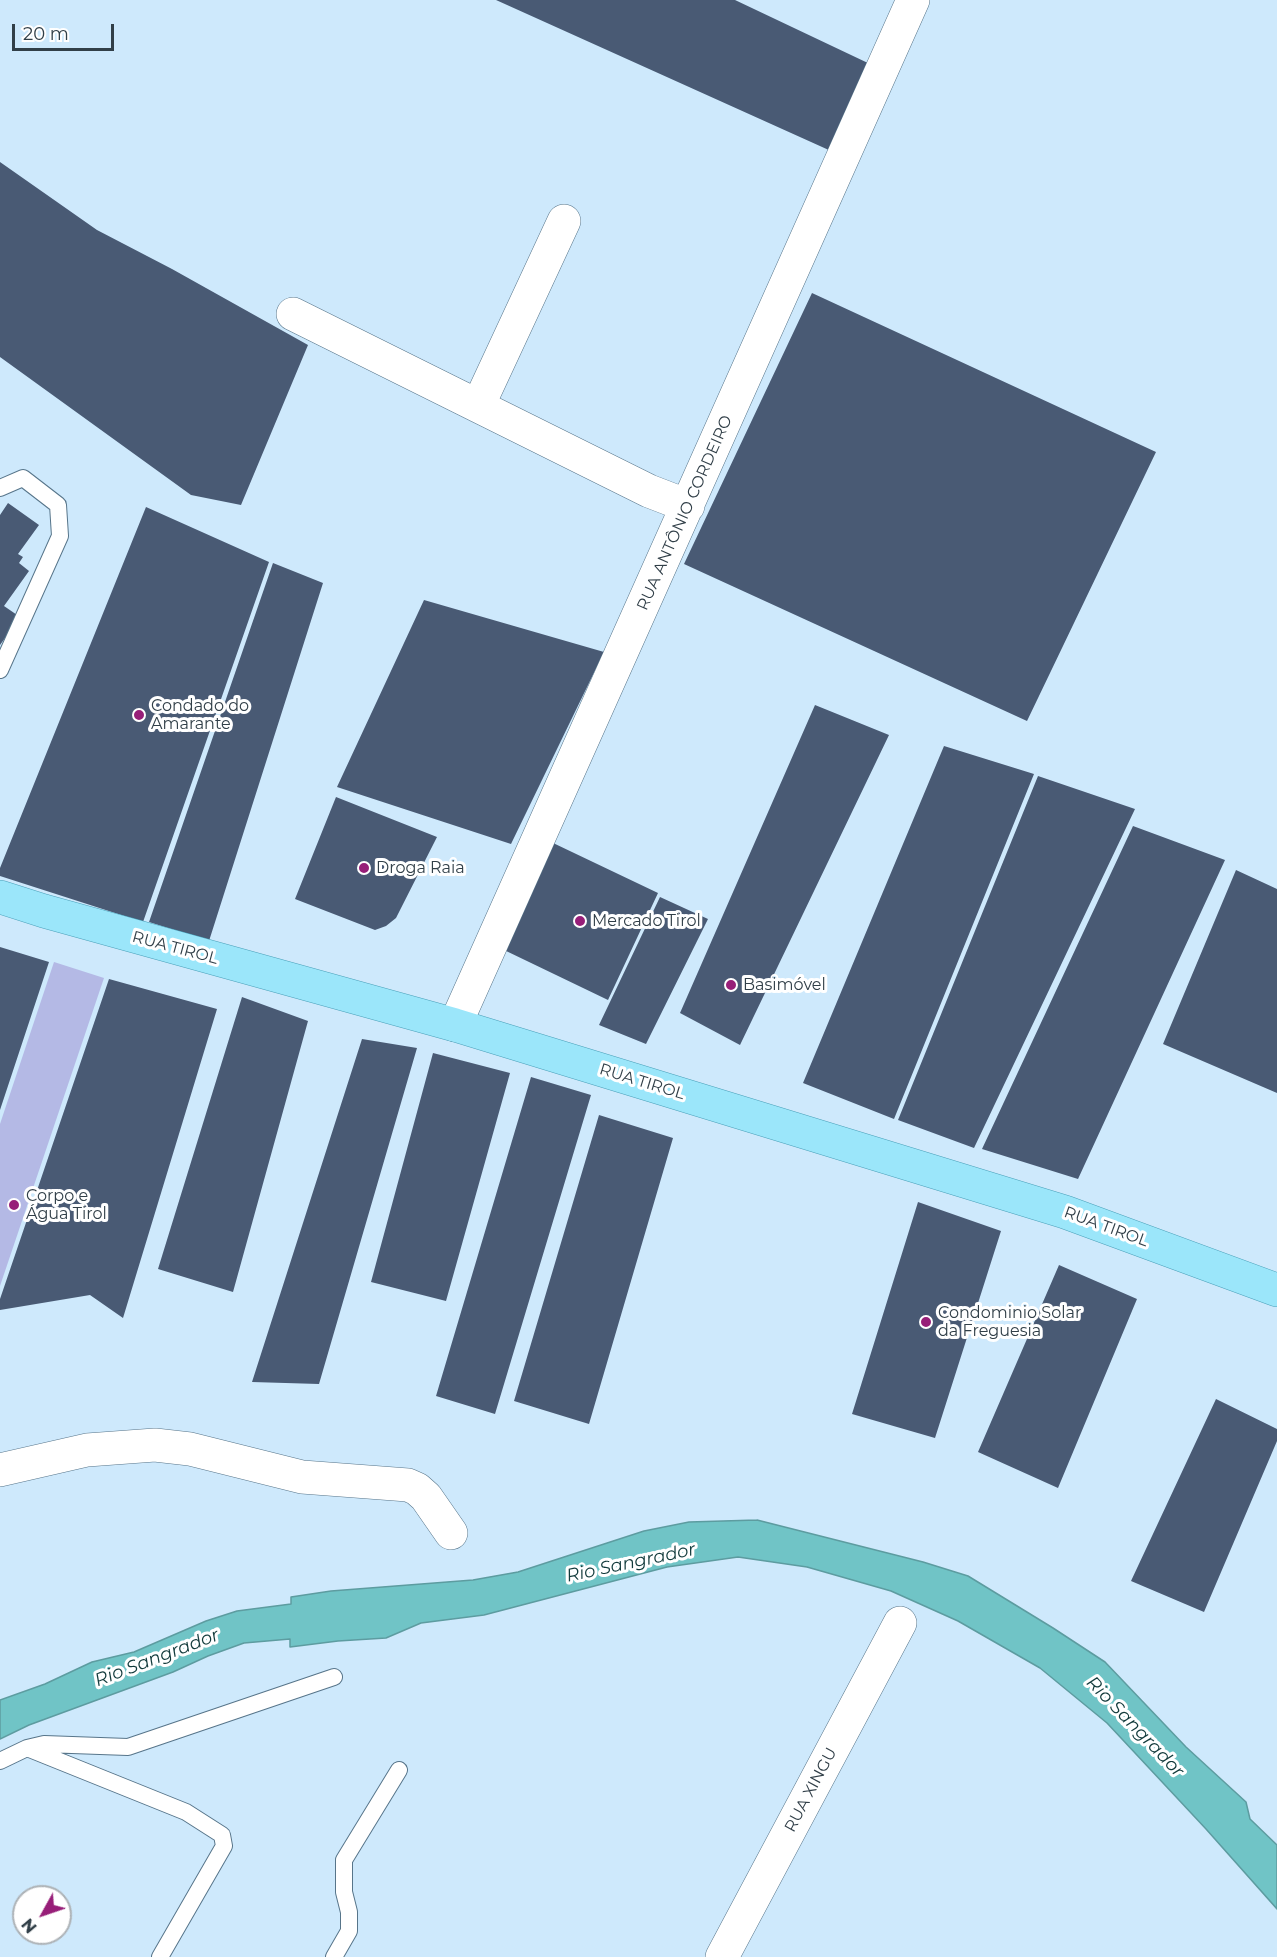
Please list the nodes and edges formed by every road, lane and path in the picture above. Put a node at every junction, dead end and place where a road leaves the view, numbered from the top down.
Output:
1 (913, 0) edge
2 (564, 221) dead end
3 (293, 314) dead end
4 (478, 406) junction
5 (0, 488) edge
6 (688, 506) junction
7 (0, 670) edge
8 (0, 897) edge
9 (455, 1025) junction
10 (1277, 1290) edge
11 (0, 1470) edge
12 (451, 1533) dead end
13 (900, 1623) dead end
14 (334, 1677) dead end
15 (27, 1748) junction
16 (0, 1761) edge
17 (399, 1770) dead end
18 (160, 1957) edge
19 (334, 1957) edge
20 (722, 1957) edge

1 - 6 street, RUA ANTÔNIO CORDEIRO
2 - 4 street
3 - 4 street
4 - 6 street
5 - 7 lane
6 - 9 street, RUA ANTÔNIO CORDEIRO
8 - 9 main road, RUA TIROL
9 - 10 main road, RUA TIROL
11 - 12 street
13 - 20 street, RUA XINGU
14 - 15 lane
15 - 16 lane
15 - 18 lane
17 - 19 lane

